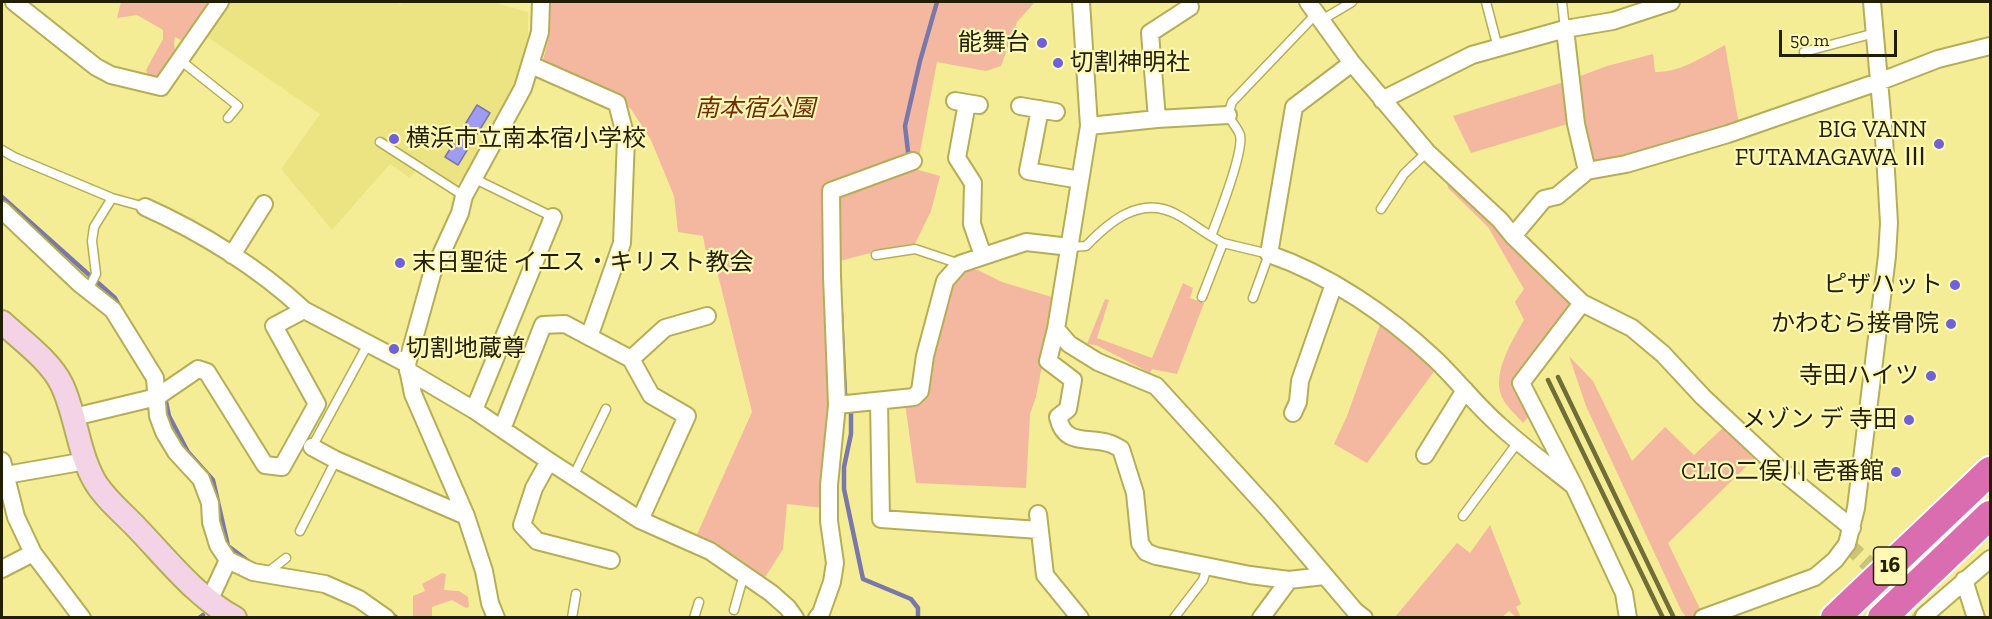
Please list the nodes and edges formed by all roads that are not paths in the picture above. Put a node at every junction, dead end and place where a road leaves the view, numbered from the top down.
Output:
1 (14, 2) edge
2 (220, 2) edge
3 (541, 2) edge
4 (1081, 2) edge
5 (1352, 2) edge
6 (1486, 2) edge
7 (1562, 2) edge
8 (1671, 2) edge
9 (1872, 2) edge
10 (1190, 7) dead end
11 (1315, 12) edge
12 (1565, 29) junction
13 (1875, 33) junction
14 (1990, 46) edge
15 (1497, 48) junction
16 (1804, 52) dead end
17 (180, 60) junction
18 (1352, 63) junction
19 (531, 65) junction
20 (1881, 81) junction
21 (1382, 100) junction
22 (967, 103) dead end
23 (1020, 106) dead end
24 (1228, 115) junction
25 (228, 118) dead end
26 (1156, 119) junction
27 (1089, 126) junction
28 (380, 142) dead end
29 (2, 150) edge
30 (1427, 152) junction
31 (913, 161) dead end
32 (1587, 171) junction
33 (473, 178) junction
34 (1080, 180) junction
35 (464, 196) junction
36 (112, 198) junction
37 (264, 204) dead end
38 (146, 207) joint
39 (2, 210) edge
40 (1381, 210) dead end
41 (554, 217) joint
42 (1211, 236) junction
43 (1513, 236) junction
44 (1223, 243) junction
45 (1070, 247) junction
46 (1269, 254) junction
47 (232, 255) junction
48 (876, 255) dead end
49 (983, 256) junction
50 (960, 264) junction
51 (1334, 284) junction
52 (89, 288) junction
53 (1202, 297) dead end
54 (1253, 298) dead end
55 (1582, 303) junction
56 (304, 310) junction
57 (707, 316) dead end
58 (2, 322) edge
59 (1056, 329) junction
60 (589, 337) junction
61 (368, 344) junction
62 (632, 359) junction
63 (407, 368) junction
64 (1465, 390) junction
65 (157, 397) junction
66 (879, 401) junction
67 (837, 405) junction
68 (606, 409) dead end
69 (474, 410) junction
70 (1293, 413) dead end
71 (74, 417) junction
72 (502, 429) junction
73 (1518, 442) junction
74 (312, 447) joint
75 (1425, 455) dead end
76 (336, 460) junction
77 (86, 461) junction
78 (549, 461) junction
79 (4, 468) edge
80 (1990, 471) edge
81 (573, 477) junction
82 (1574, 486) junction
83 (1990, 515) edge
84 (466, 516) junction
85 (1463, 516) dead end
86 (640, 520) junction
87 (1852, 528) junction
88 (300, 531) dead end
89 (33, 553) junction
90 (1990, 559) edge
91 (228, 560) junction
92 (285, 560) dead end
93 (611, 560) dead end
94 (1207, 567) junction
95 (2, 569) edge
96 (265, 574) junction
97 (744, 574) junction
98 (1324, 576) junction
99 (1289, 580) junction
100 (1964, 580) junction
101 (576, 594) dead end
102 (209, 600) junction
103 (699, 602) dead end
104 (734, 610) dead end
105 (1357, 615) edge
106 (1707, 616) edge
107 (1924, 616) dead end
108 (82, 618) edge
109 (235, 618) edge
110 (386, 618) edge
111 (496, 618) edge
112 (572, 618) edge
113 (694, 618) edge
114 (795, 618) edge
115 (817, 618) edge
116 (1080, 618) edge
117 (1174, 618) edge
118 (1261, 618) edge
119 (1628, 618) edge
120 (1835, 618) edge
121 (1882, 618) edge
122 (1976, 618) edge

1 - 17 street
2 - 17 street
3 - 19 street
4 - 27 street
5 - 11 lane
6 - 15 lane
7 - 12 lane
8 - 12 street
9 - 13 street
10 - 26 street
11 - 18 street
11 - 24 lane
12 - 15 street
12 - 32 street
13 - 16 lane
13 - 20 street
14 - 20 street
15 - 21 street
17 - 25 lane
18 - 21 street
18 - 46 street
19 - 33 street
19 - 60 street
20 - 32 street
20 - 87 street
21 - 30 street
22 - 49 street
23 - 34 street
24 - 26 street
24 - 42 lane
26 - 27 street
27 - 34 street
28 - 35 lane
29 - 36 lane
30 - 40 lane
30 - 43 street
31 - 67 street
32 - 43 street
33 - 35 street
33 - 41 lane
34 - 45 street
35 - 63 street
36 - 38 lane
36 - 52 lane
37 - 47 street
38 - 47 street
39 - 52 street
41 - 69 street
42 - 44 lane
42 - 45 lane
43 - 55 street
44 - 46 lane
44 - 53 lane
45 - 49 street
45 - 59 street
46 - 51 street
46 - 54 lane
47 - 56 street
48 - 50 lane
49 - 50 street
50 - 66 street
51 - 64 street
51 - 70 street
52 - 65 street
55 - 82 street
55 - 87 street
56 - 61 street
56 - 65 street
57 - 62 street
58 - 71 street
59 - 94 street
59 - 98 street
60 - 62 street
60 - 72 street
61 - 63 street
61 - 74 lane
62 - 86 street
63 - 69 street
63 - 84 street
64 - 73 street
64 - 75 street
65 - 71 street
65 - 91 street
66 - 67 street
66 - 116 street
67 - 115 street
68 - 81 lane
69 - 72 street
71 - 77 street
72 - 78 street
73 - 82 street
73 - 85 lane
74 - 76 street
76 - 84 street
76 - 88 lane
77 - 79 street
77 - 102 street
78 - 81 street
78 - 93 street
79 - 89 street
80 - 120 highway, 16
81 - 86 street
82 - 119 street
83 - 121 highway, 16
84 - 111 street
86 - 97 street
87 - 106 street
89 - 95 street
89 - 108 street
90 - 100 street
91 - 96 street
91 - 102 street
92 - 96 lane
94 - 99 street
94 - 117 lane
96 - 110 street
97 - 104 lane
97 - 114 street
98 - 99 street
98 - 105 street
99 - 118 street
100 - 107 street
100 - 122 street
101 - 112 lane
102 - 109 street
103 - 113 lane

